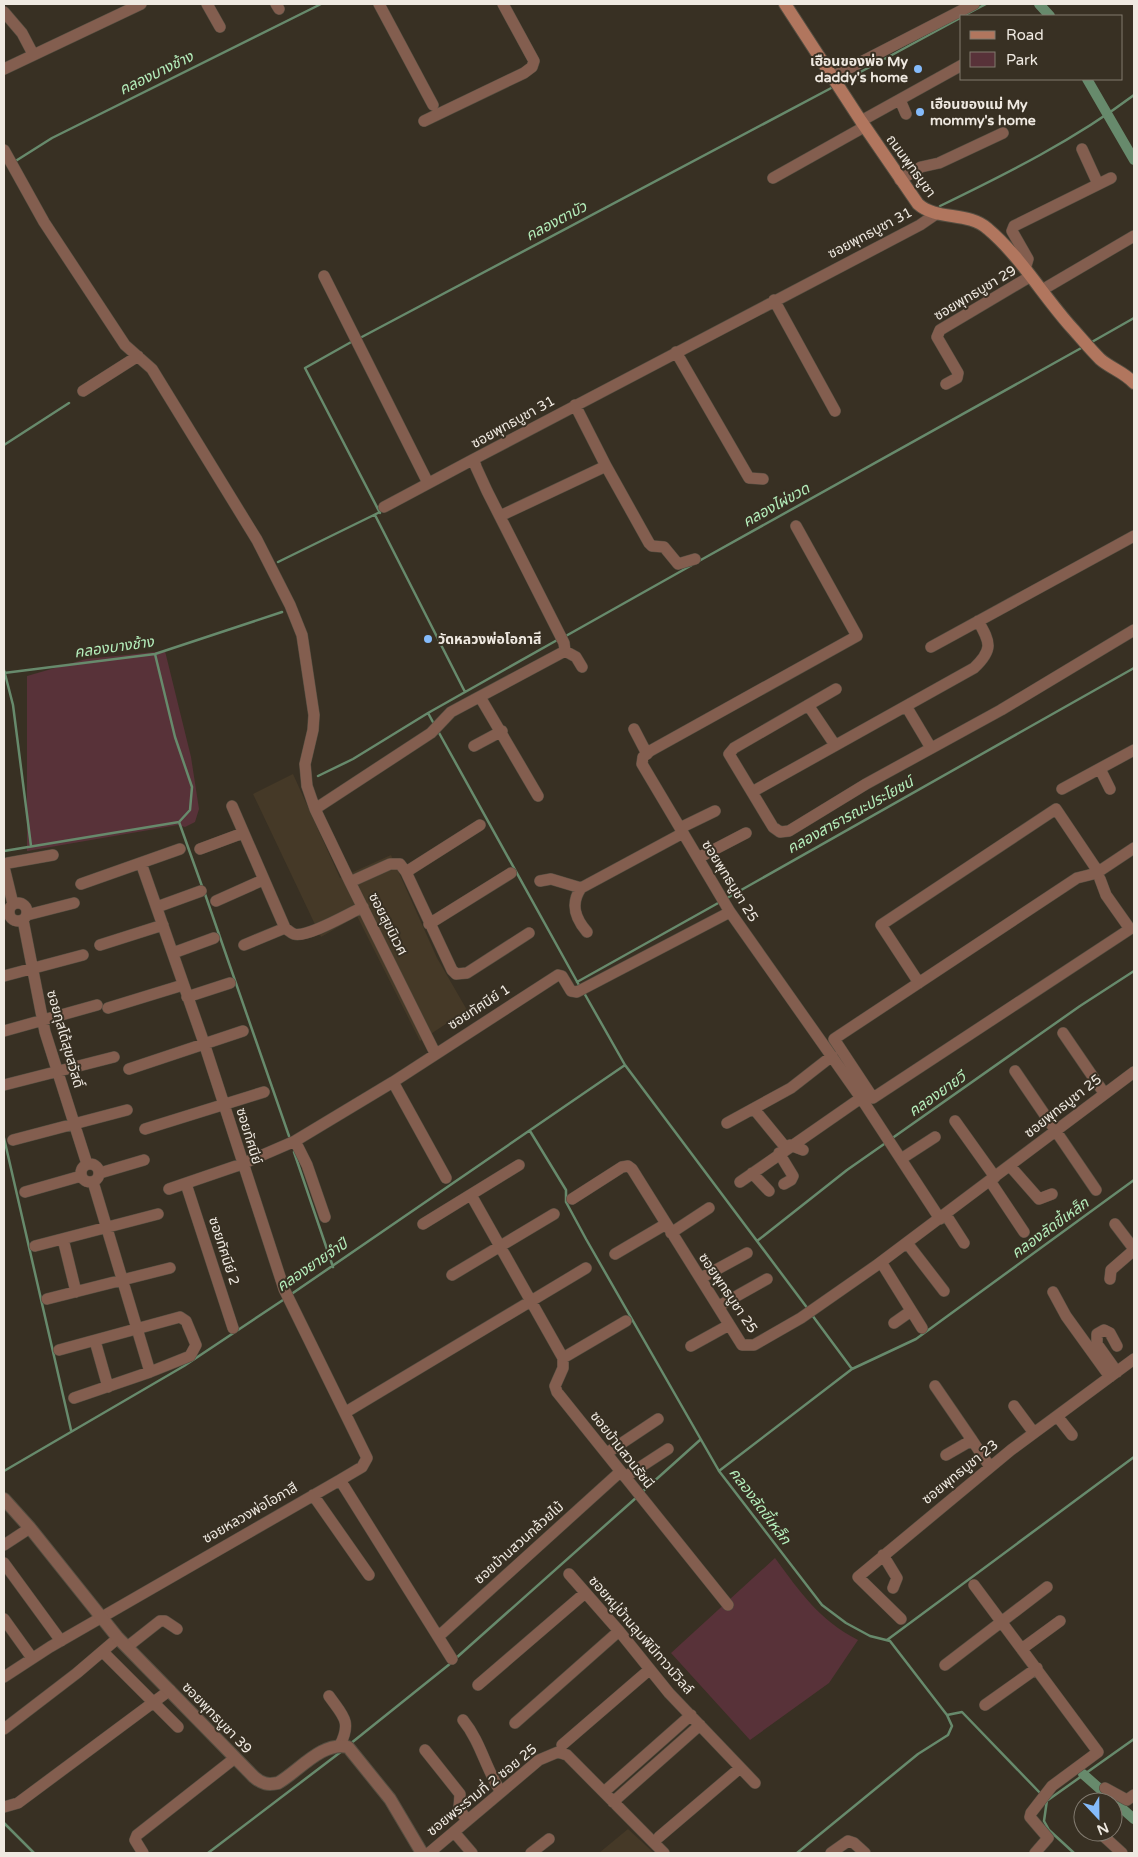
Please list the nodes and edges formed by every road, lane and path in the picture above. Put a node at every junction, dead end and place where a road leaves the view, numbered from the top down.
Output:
1 (141, 4) edge
2 (206, 4) edge
3 (380, 4) edge
4 (503, 4) edge
5 (785, 4) edge
6 (974, 4) edge
7 (4, 12) edge
8 (220, 27) dead end
9 (33, 54) junction
10 (960, 66) edge
11 (4, 69) edge
12 (836, 82) junction
13 (900, 100) junction
14 (433, 105) dead end
15 (906, 114) dead end
16 (424, 121) dead end
17 (863, 124) junction
18 (1003, 133) dead end
19 (1082, 149) dead end
20 (7, 158) edge
21 (773, 178) dead end
22 (1111, 178) dead end
23 (900, 180) junction
24 (1098, 184) junction
25 (936, 214) junction
26 (1134, 236) edge
27 (1028, 273) junction
28 (324, 276) dead end
29 (1042, 290) junction
30 (774, 300) junction
31 (676, 352) junction
32 (138, 356) junction
33 (1134, 383) edge
34 (946, 384) dead end
35 (84, 391) dead end
36 (575, 405) junction
37 (835, 411) dead end
38 (475, 462) junction
39 (606, 466) junction
40 (763, 479) dead end
41 (428, 483) junction
42 (384, 507) dead end
43 (500, 516) junction
44 (796, 526) dead end
45 (1134, 536) edge
46 (695, 559) dead end
47 (978, 621) junction
48 (1134, 630) edge
49 (563, 643) junction
50 (931, 647) dead end
51 (582, 667) dead end
52 (836, 689) dead end
53 (480, 697) junction
54 (808, 705) junction
55 (906, 706) junction
56 (634, 729) dead end
57 (502, 731) junction
58 (835, 745) junction
59 (474, 746) dead end
60 (931, 748) junction
61 (1134, 750) edge
62 (647, 754) junction
63 (1100, 769) junction
64 (1062, 789) dead end
65 (1110, 789) dead end
66 (752, 792) junction
67 (538, 796) dead end
68 (232, 806) dead end
69 (315, 809) junction
70 (715, 810) dead end
71 (480, 825) dead end
72 (681, 831) junction
73 (243, 833) junction
74 (746, 833) dead end
75 (180, 848) dead end
76 (1134, 848) edge
77 (200, 849) dead end
78 (53, 855) dead end
79 (1134, 855) edge
80 (698, 858) junction
81 (141, 863) junction
82 (4, 867) edge
83 (406, 872) junction
84 (511, 873) dead end
85 (1099, 874) junction
86 (263, 880) junction
87 (540, 881) dead end
88 (350, 882) junction
89 (80, 884) dead end
90 (6, 885) edge
91 (581, 888) junction
92 (202, 891) dead end
93 (216, 901) dead end
94 (74, 903) dead end
95 (157, 907) junction
96 (363, 907) junction
97 (8, 910) edge
98 (730, 912) junction
99 (25, 918) junction
100 (430, 924) junction
101 (163, 925) junction
102 (285, 928) junction
103 (586, 932) dead end
104 (529, 933) dead end
105 (214, 938) dead end
106 (100, 945) dead end
107 (244, 945) dead end
108 (173, 953) junction
109 (83, 955) dead end
110 (31, 969) junction
111 (4, 976) edge
112 (230, 982) dead end
113 (919, 983) junction
114 (183, 985) junction
115 (188, 996) junction
116 (43, 1022) junction
117 (4, 1031) edge
118 (243, 1031) dead end
119 (1063, 1032) dead end
120 (204, 1044) junction
121 (432, 1045) junction
122 (832, 1056) junction
123 (114, 1057) dead end
124 (129, 1069) dead end
125 (1014, 1071) dead end
126 (58, 1072) junction
127 (1134, 1072) edge
128 (393, 1082) junction
129 (4, 1085) edge
130 (264, 1092) dead end
131 (1104, 1093) junction
132 (860, 1098) junction
133 (224, 1105) junction
134 (754, 1109) junction
135 (127, 1110) dead end
136 (955, 1121) dead end
137 (75, 1123) junction
138 (727, 1123) dead end
139 (145, 1130) dead end
140 (1057, 1130) junction
141 (935, 1138) dead end
142 (13, 1140) dead end
143 (296, 1141) junction
144 (785, 1149) junction
145 (803, 1150) dead end
146 (902, 1159) junction
147 (144, 1160) dead end
148 (87, 1164) junction
149 (242, 1164) junction
150 (519, 1165) dead end
151 (1010, 1166) junction
152 (752, 1173) junction
153 (81, 1176) junction
154 (96, 1178) junction
155 (446, 1178) dead end
156 (993, 1179) junction
157 (740, 1182) dead end
158 (186, 1184) junction
159 (784, 1184) dead end
160 (169, 1189) dead end
161 (1096, 1190) dead end
162 (769, 1191) dead end
163 (24, 1192) dead end
164 (1052, 1194) dead end
165 (471, 1195) junction
166 (572, 1199) dead end
167 (709, 1208) dead end
168 (158, 1214) dead end
169 (554, 1214) dead end
170 (325, 1217) dead end
171 (943, 1217) junction
172 (423, 1224) dead end
173 (1115, 1224) dead end
174 (107, 1228) junction
175 (669, 1228) junction
176 (1024, 1232) dead end
177 (63, 1239) junction
178 (907, 1243) junction
179 (964, 1243) dead end
180 (501, 1245) junction
181 (35, 1246) dead end
182 (1134, 1250) edge
183 (747, 1253) dead end
184 (614, 1254) dead end
185 (880, 1262) junction
186 (170, 1268) dead end
187 (586, 1268) dead end
188 (452, 1275) dead end
189 (701, 1278) junction
190 (768, 1279) dead end
191 (1110, 1279) dead end
192 (121, 1280) junction
193 (944, 1291) dead end
194 (76, 1292) junction
195 (1053, 1292) dead end
196 (47, 1299) dead end
197 (530, 1300) junction
198 (719, 1306) junction
199 (911, 1311) junction
200 (626, 1321) dead end
201 (894, 1323) dead end
202 (730, 1325) junction
203 (233, 1328) dead end
204 (922, 1328) dead end
205 (136, 1329) junction
206 (94, 1341) junction
207 (691, 1346) dead end
208 (1117, 1346) dead end
209 (59, 1350) dead end
210 (562, 1358) junction
211 (1134, 1359) edge
212 (150, 1372) junction
213 (1113, 1374) junction
214 (935, 1386) dead end
215 (108, 1387) junction
216 (74, 1398) dead end
217 (1014, 1406) dead end
218 (346, 1412) junction
219 (1057, 1416) junction
220 (658, 1419) dead end
221 (1034, 1433) junction
222 (1072, 1435) dead end
223 (972, 1440) junction
224 (668, 1448) dead end
225 (607, 1454) junction
226 (946, 1455) dead end
227 (990, 1467) junction
228 (622, 1474) junction
229 (340, 1480) junction
230 (313, 1495) junction
231 (4, 1499) edge
232 (30, 1528) junction
233 (4, 1544) edge
234 (882, 1555) junction
235 (4, 1563) edge
236 (569, 1574) dead end
237 (369, 1575) dead end
238 (974, 1584) dead end
239 (1048, 1587) dead end
240 (893, 1588) dead end
241 (585, 1592) junction
242 (728, 1605) dead end
243 (101, 1618) junction
244 (4, 1619) edge
245 (901, 1619) dead end
246 (1002, 1620) junction
247 (1060, 1621) dead end
248 (177, 1630) dead end
249 (619, 1631) junction
250 (439, 1636) junction
251 (61, 1641) junction
252 (122, 1642) junction
253 (1023, 1648) junction
254 (103, 1652) junction
255 (32, 1658) junction
256 (452, 1659) dead end
257 (945, 1665) dead end
258 (1037, 1668) junction
259 (649, 1670) junction
260 (4, 1677) edge
261 (478, 1686) dead end
262 (170, 1690) junction
263 (329, 1696) dead end
264 (152, 1703) junction
265 (985, 1705) dead end
266 (691, 1715) junction
267 (462, 1720) dead end
268 (515, 1723) dead end
269 (700, 1724) junction
270 (178, 1727) dead end
271 (4, 1729) edge
272 (340, 1745) junction
273 (562, 1746) dead end
274 (425, 1750) dead end
275 (644, 1756) junction
276 (235, 1758) junction
277 (653, 1766) junction
278 (740, 1768) junction
279 (755, 1783) dead end
280 (1105, 1788) dead end
281 (501, 1792) junction
282 (604, 1792) junction
283 (1134, 1795) edge
284 (613, 1802) junction
285 (4, 1807) edge
286 (467, 1822) junction
287 (454, 1832) junction
288 (659, 1837) dead end
289 (549, 1839) dead end
290 (1110, 1842) edge
291 (143, 1853) edge
292 (422, 1853) edge
293 (429, 1853) edge
294 (472, 1853) edge
295 (531, 1853) edge
296 (664, 1853) edge
297 (831, 1853) edge
298 (865, 1853) edge
299 (1035, 1853) edge
300 (1122, 1853) edge

1 - 9 street
2 - 8 street
3 - 14 street
4 - 16 street
5 - 12 main road, ถนนพุทธบูชา
6 - 12 street
7 - 9 street
9 - 11 street
10 - 13 street
12 - 17 main road, ถนนพุทธบูชา
13 - 15 street
13 - 17 street
17 - 21 street
17 - 23 main road, ถนนพุทธบูชา
18 - 23 street
19 - 24 street
20 - 32 street, ซอยสุขนิเวศ
22 - 24 street
23 - 25 main road, ถนนพุทธบูชา
24 - 27 street
25 - 27 main road, ถนนพุทธบูชา
25 - 30 street, ซอยพุทธบูชา 31
26 - 29 street
27 - 29 main road, ถนนพุทธบูชา
27 - 34 street, ซอยพุทธบูชา 29
28 - 41 street
29 - 33 main road, ถนนพุทธบูชา
30 - 31 street, ซอยพุทธบูชา 31
30 - 37 street
31 - 36 street, ซอยพุทธบูชา 31
31 - 40 street
32 - 35 street
32 - 69 street, ซอยสุขนิเวศ
36 - 38 street, ซอยพุทธบูชา 31
36 - 39 street
38 - 41 street
38 - 43 street, ซอยพุทธบูชา 31
39 - 43 street
39 - 46 street
41 - 42 street
43 - 49 street, ซอยพุทธบูชา 31
44 - 62 street
45 - 47 street
47 - 50 street
47 - 55 street
48 - 60 street
49 - 51 street, ซอยพุทธบูชา 31
49 - 53 street
52 - 54 street
53 - 57 street
53 - 69 street
54 - 58 street
54 - 66 street
55 - 58 street
55 - 60 street
56 - 62 street
57 - 59 street
57 - 67 street
58 - 66 street
60 - 66 street
61 - 63 street
62 - 72 street, ซอยพุทธบูชา 25
63 - 64 street
63 - 65 street
68 - 73 street
69 - 88 street, ซอยสุขนิเวศ
70 - 72 street
71 - 83 street
72 - 80 street, ซอยพุทธบูชา 25
72 - 91 street
73 - 77 street
73 - 86 street
74 - 80 street
75 - 81 street
76 - 85 street
78 - 82 street
79 - 85 street
80 - 98 street, ซอยพุทธบูชา 25
81 - 89 street
81 - 95 street, ซอยทัศนีย์
82 - 90 street
83 - 88 street
83 - 100 street
84 - 100 street
85 - 113 street
85 - 113 street
85 - 113 street
86 - 93 street
86 - 102 street
87 - 91 street
88 - 96 street, ซอยสุขนิเวศ
90 - 97 street
91 - 103 street
92 - 95 street
94 - 99 street
95 - 101 street, ซอยทัศนีย์
96 - 102 street
96 - 121 street, ซอยสุขนิเวศ
97 - 99 street
98 - 121 street, ซอยทัศนีย์ 1
98 - 122 street, ซอยพุทธบูชา 25
99 - 110 street, ซอยกุสโต้สุขสวัสดิ์
100 - 104 street
101 - 106 street
101 - 108 street, ซอยทัศนีย์
102 - 107 street
105 - 108 street
108 - 114 street, ซอยทัศนีย์
109 - 110 street
110 - 111 street
110 - 116 street, ซอยกุสโต้สุขสวัสดิ์
112 - 115 street
114 - 115 street, ซอยทัศนีย์
114 - 116 street
115 - 120 street, ซอยทัศนีย์
116 - 117 street
116 - 126 street, ซอยกุสโต้สุขสวัสดิ์
118 - 120 street
119 - 131 street
120 - 124 street
120 - 133 street, ซอยทัศนีย์
121 - 128 street, ซอยทัศนีย์ 1
122 - 132 street, ซอยพุทธบูชา 25
122 - 134 street
123 - 126 street
125 - 140 street
126 - 129 street
126 - 137 street, ซอยกุสโต้สุขสวัสดิ์
127 - 131 street, ซอยพุทธบูชา 25
128 - 143 street, ซอยทัศนีย์ 1
128 - 155 street
130 - 133 street
131 - 140 street, ซอยพุทธบูชา 25
132 - 144 street
132 - 146 street, ซอยพุทธบูชา 25
133 - 139 street
133 - 149 street, ซอยทัศนีย์
134 - 138 street
134 - 144 street
135 - 137 street
136 - 156 street
137 - 142 street
137 - 148 street, ซอยกุสโต้สุขสวัสดิ์
140 - 151 street, ซอยพุทธบูชา 25
140 - 161 street
141 - 146 street
143 - 149 street, ซอยทัศนีย์ 1
143 - 170 street
144 - 145 street
144 - 152 street
144 - 159 street
146 - 171 street, ซอยพุทธบูชา 25
147 - 154 street
148 - 153 street
148 - 154 street
149 - 158 street
149 - 218 street, ซอยทัศนีย์
150 - 165 street
151 - 156 street, ซอยพุทธบูชา 25
151 - 164 street
152 - 157 street
152 - 162 street
153 - 154 street
153 - 163 street
154 - 174 street
156 - 171 street, ซอยพุทธบูชา 25
156 - 176 street
158 - 160 street
158 - 203 street, ซอยทัศนีย์ 2
165 - 172 street
165 - 180 street
166 - 175 street, ซอยพุทธบูชา 25
167 - 175 street
168 - 174 street
169 - 180 street
171 - 178 street, ซอยพุทธบูชา 25
171 - 179 street
173 - 182 street
174 - 177 street
174 - 192 street
175 - 184 street
175 - 189 street, ซอยพุทธบูชา 25
177 - 181 street
177 - 194 street
178 - 185 street, ซอยพุทธบูชา 25
178 - 193 street
180 - 188 street
180 - 197 street
182 - 191 street
183 - 189 street
185 - 199 street
185 - 202 street, ซอยพุทธบูชา 25
186 - 192 street
187 - 197 street
189 - 198 street, ซอยพุทธบูชา 25
190 - 198 street
192 - 194 street
192 - 205 street
194 - 196 street
195 - 213 street
197 - 210 street
197 - 218 street
198 - 202 street, ซอยพุทธบูชา 25
199 - 201 street
199 - 204 street
200 - 210 street
202 - 207 street
205 - 206 street
205 - 212 street
205 - 212 street
206 - 209 street
206 - 215 street
208 - 213 street
210 - 225 street, ซอยบ้านสวนรัชนี
211 - 213 street, ซอยพุทธบูชา 23
212 - 215 street
213 - 219 street, ซอยพุทธบูชา 23
214 - 223 street
215 - 216 street
217 - 221 street
218 - 229 street, ซอยหลวงพ่อโอภาสี
219 - 221 street, ซอยพุทธบูชา 23
219 - 222 street
220 - 225 street
221 - 227 street, ซอยพุทธบูชา 23
223 - 226 street
223 - 227 street
224 - 228 street, ซอยบ้านสวนกล้วยไม้
225 - 228 street, ซอยบ้านสวนรัชนี
227 - 234 street, ซอยพุทธบูชา 23
228 - 242 street, ซอยบ้านสวนรัชนี
228 - 250 street, ซอยบ้านสวนกล้วยไม้
229 - 230 street, ซอยหลวงพ่อโอภาสี
229 - 250 street
230 - 237 street
230 - 243 street, ซอยหลวงพ่อโอภาสี
231 - 232 street, ซอยพุทธบูชา 39
232 - 233 street
232 - 243 street, ซอยพุทธบูชา 39
234 - 240 street
234 - 245 street, ซอยพุทธบูชา 23
235 - 251 street
236 - 241 street, ซอยหมู่บ้านลุมพินีทาวน์วิลล์
238 - 246 street
239 - 246 street
241 - 249 street, ซอยหมู่บ้านลุมพินีทาวน์วิลล์
241 - 261 street
243 - 251 street, ซอยหลวงพ่อโอภาสี
243 - 252 street, ซอยพุทธบูชา 39
244 - 255 street
246 - 253 street
246 - 257 street
247 - 253 street
248 - 252 street
249 - 259 street, ซอยหมู่บ้านลุมพินีทาวน์วิลล์
249 - 268 street
250 - 256 street
251 - 255 street, ซอยหลวงพ่อโอภาสี
252 - 254 street
252 - 262 street, ซอยพุทธบูชา 39
253 - 258 street
254 - 264 street
254 - 271 street
255 - 260 street, ซอยหลวงพ่อโอภาสี
258 - 265 street
258 - 299 street
259 - 266 street, ซอยหมู่บ้านลุมพินีทาวน์วิลล์
259 - 273 street
262 - 264 street
262 - 276 street, ซอยพุทธบูชา 39
263 - 272 street
264 - 270 street
264 - 285 street
266 - 269 street, ซอยหมู่บ้านลุมพินีทาวน์วิลล์
266 - 275 street, ซอยหมู่บ้านลุมพินีทาวน์วิลล์
267 - 281 street
269 - 277 street
269 - 278 street, ซอยหมู่บ้านลุมพินีทาวน์วิลล์
272 - 276 street, ซอยพุทธบูชา 39
272 - 292 street
274 - 286 street
275 - 277 street
275 - 282 street, ซอยหมู่บ้านลุมพินีทาวน์วิลล์
276 - 291 street
277 - 284 street
278 - 279 street, ซอยหมู่บ้านลุมพินีทาวน์วิลล์
278 - 288 street
280 - 283 street
281 - 282 street, ซอยพระรามที่ 2 ซอย 25
281 - 286 street, ซอยพระรามที่ 2 ซอย 25
282 - 284 street, ซอยพระรามที่ 2 ซอย 25
284 - 296 street, ซอยพระรามที่ 2 ซอย 25
286 - 287 street, ซอยพระรามที่ 2 ซอย 25
287 - 293 street, ซอยพระรามที่ 2 ซอย 25
287 - 294 street
289 - 295 street
290 - 300 street
297 - 298 street

